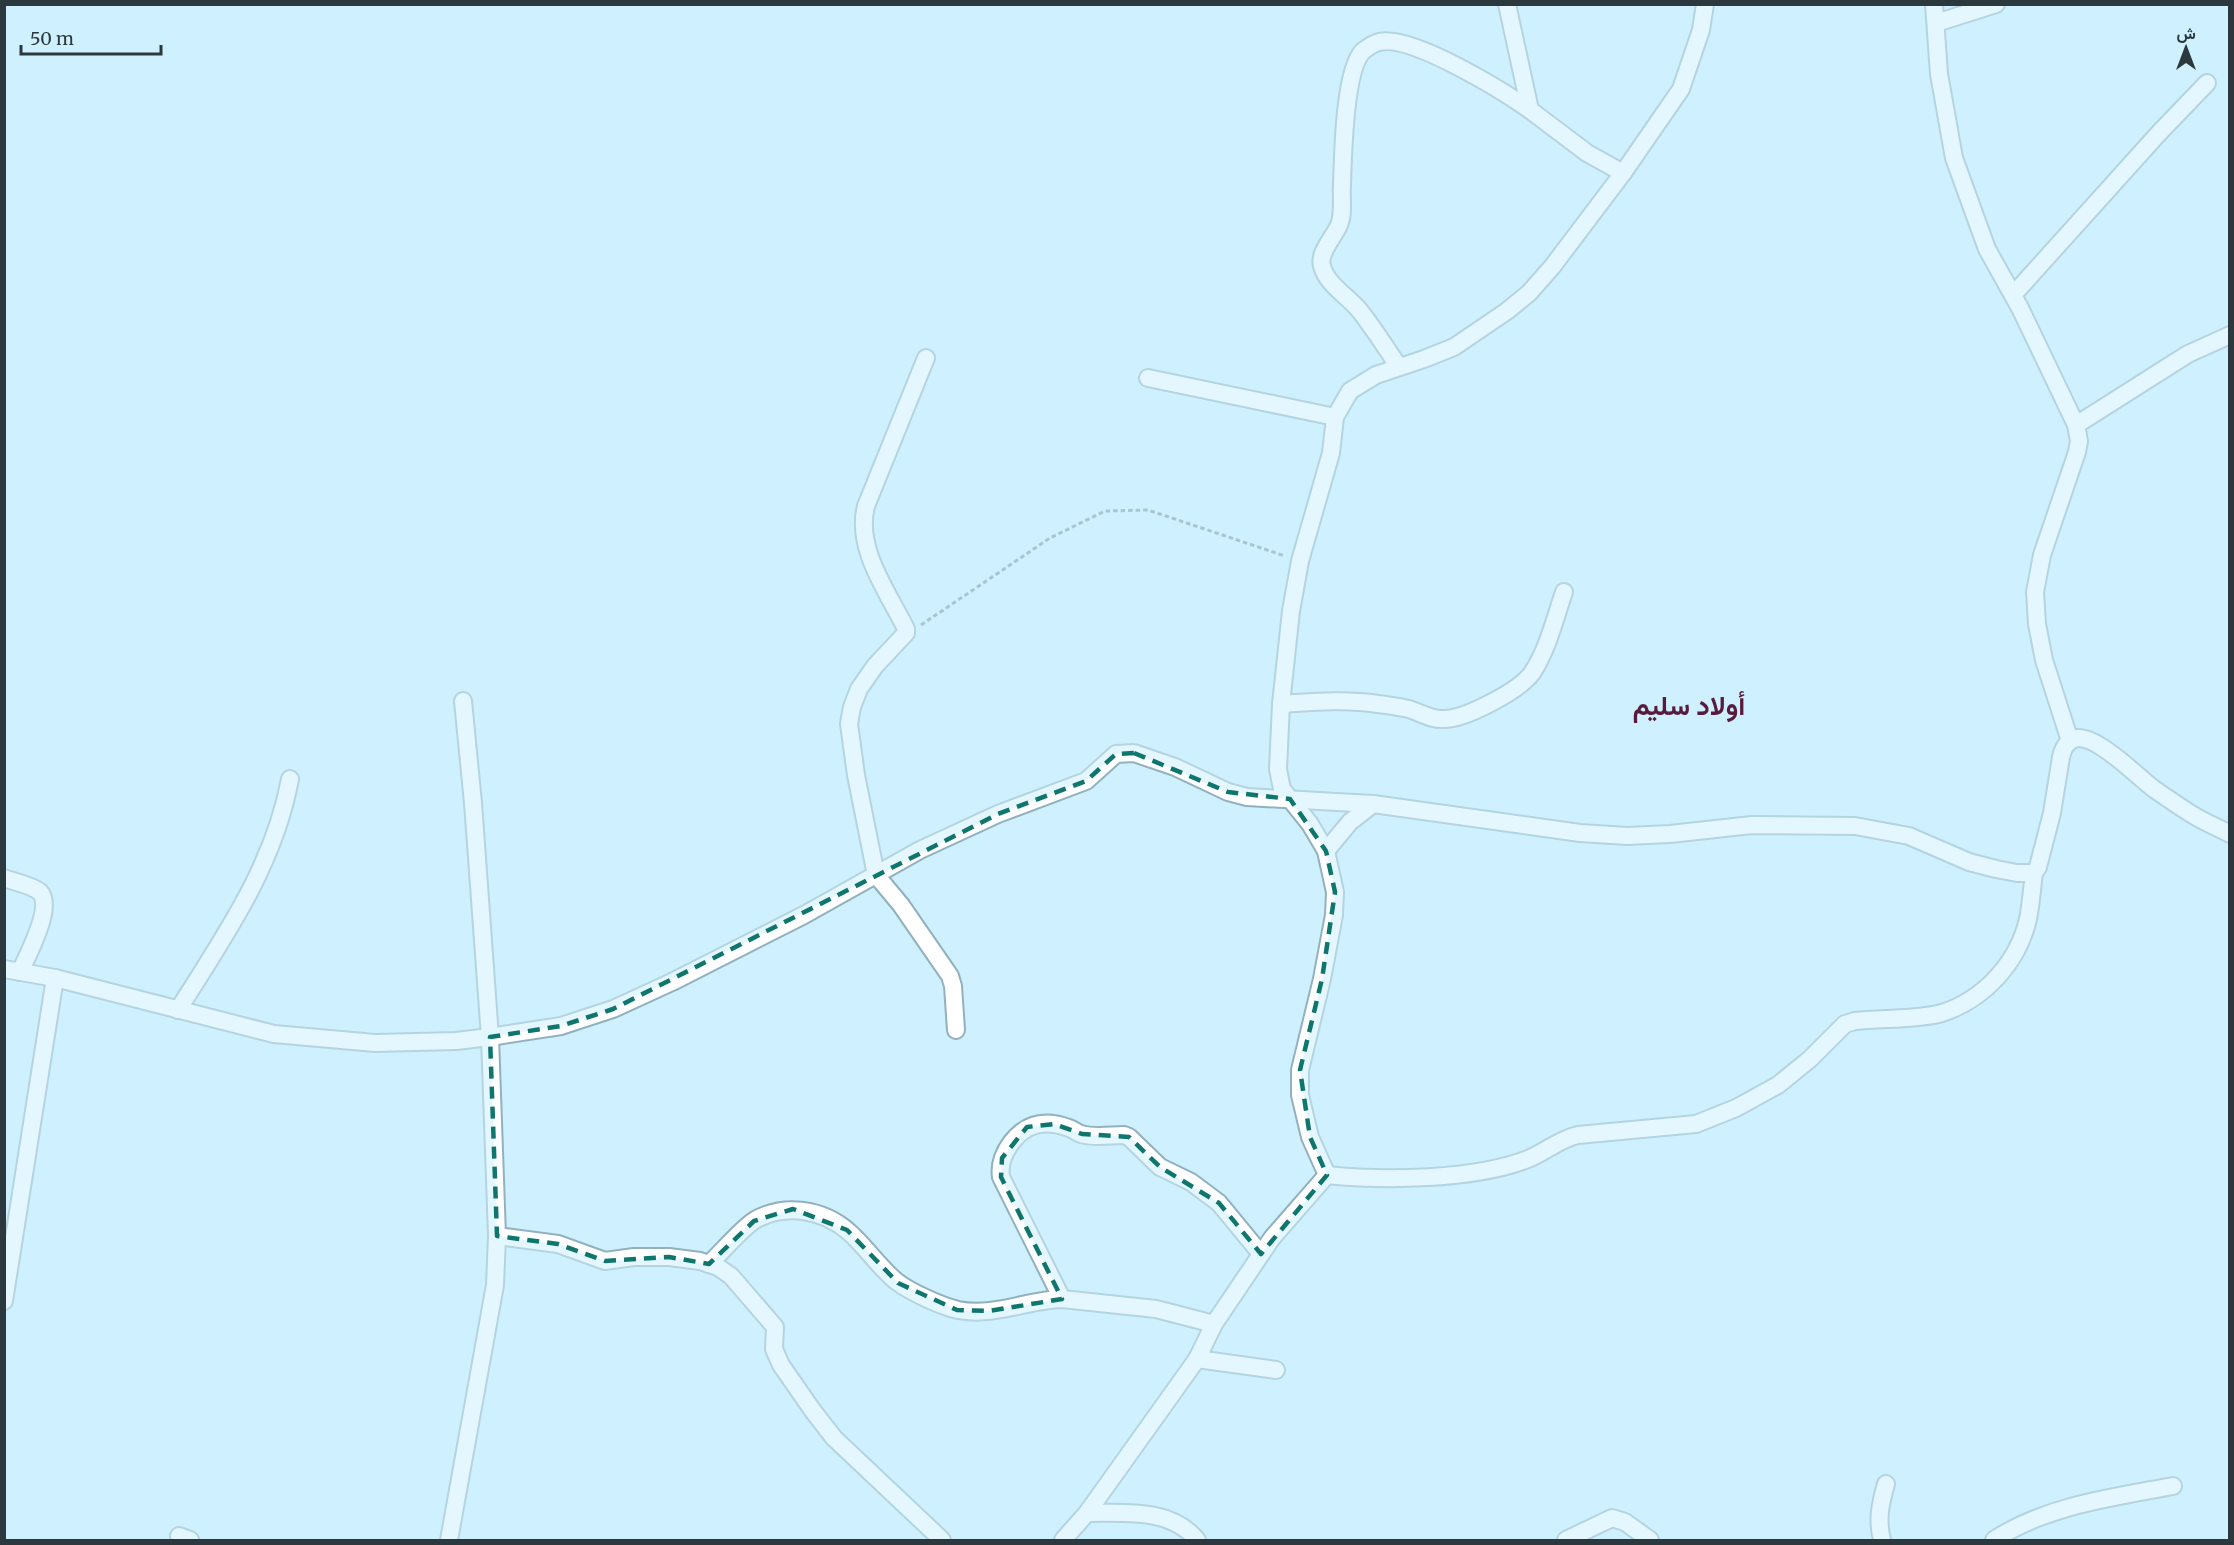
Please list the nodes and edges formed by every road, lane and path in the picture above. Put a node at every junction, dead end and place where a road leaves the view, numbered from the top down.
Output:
1 (1507, 4) edge
2 (1705, 4) edge
3 (1934, 4) edge
4 (1996, 4) edge
5 (1936, 23) junction
6 (2207, 83) dead end
7 (1530, 110) junction
8 (1623, 173) junction
9 (2013, 296) junction
10 (2229, 335) edge
11 (926, 358) dead end
12 (1399, 367) junction
13 (1148, 378) dead end
14 (1335, 417) junction
15 (2076, 425) junction
16 (1300, 561) junction
17 (1564, 592) dead end
18 (905, 635) junction
19 (462, 701) dead end
20 (1281, 704) junction
21 (2070, 741) junction
22 (290, 779) dead end
23 (1290, 799) junction
24 (1373, 804) junction
25 (2229, 834) edge
26 (1326, 851) junction
27 (2034, 873) junction
28 (876, 875) junction
29 (4, 878) edge
30 (12, 970) edge
31 (55, 978) junction
32 (178, 1011) junction
33 (956, 1030) dead end
34 (490, 1037) junction
35 (1327, 1175) junction
36 (497, 1236) junction
37 (1261, 1254) junction
38 (709, 1264) junction
39 (1062, 1299) junction
40 (4, 1301) edge
41 (1214, 1324) junction
42 (1197, 1359) junction
43 (1276, 1370) dead end
44 (1886, 1484) dead end
45 (2173, 1486) dead end
46 (1087, 1514) junction
47 (449, 1540) edge
48 (942, 1540) edge
49 (1062, 1540) edge
50 (1197, 1540) edge
51 (1566, 1540) edge
52 (1650, 1540) edge
53 (1882, 1540) edge
54 (1994, 1540) edge

1 - 7 street
2 - 8 street
3 - 5 street
4 - 5 street
5 - 9 street
6 - 9 street
7 - 8 street
7 - 12 street
8 - 12 street
9 - 15 street
10 - 15 street
11 - 18 street
12 - 14 street
13 - 14 street
14 - 16 street
15 - 21 street
16 - 18 path
16 - 20 street
17 - 20 street
18 - 28 street
19 - 34 street
20 - 23 street
21 - 25 street
21 - 27 street
22 - 32 street
23 - 24 street
23 - 26 street
23 - 28 street
24 - 26 street
24 - 27 street
26 - 35 street
27 - 35 street
28 - 33 street
28 - 34 street
29 - 30 street
30 - 31 street
31 - 32 street
31 - 40 street
32 - 34 street
34 - 36 street
35 - 37 street
36 - 38 street
36 - 47 street
37 - 39 street
37 - 41 street
38 - 39 street
38 - 48 street
39 - 41 street
41 - 42 street
42 - 43 street
42 - 46 street
44 - 53 street
45 - 54 street
46 - 49 street
46 - 50 street
51 - 52 street

